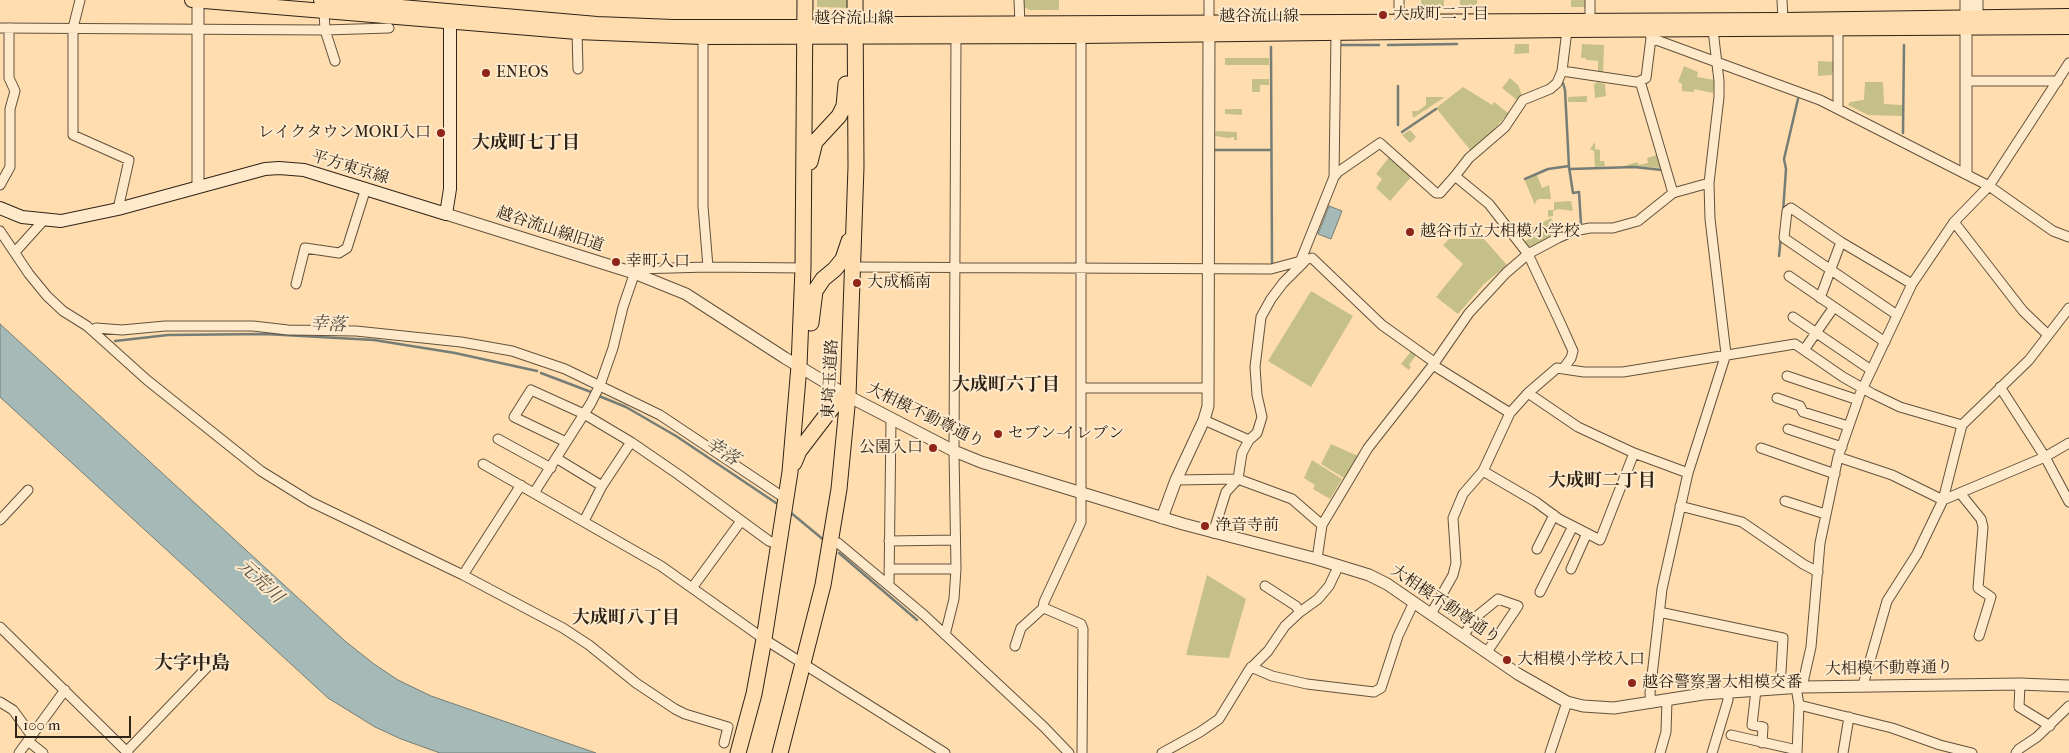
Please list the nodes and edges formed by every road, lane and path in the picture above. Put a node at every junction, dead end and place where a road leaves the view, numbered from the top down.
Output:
1 (80, 0) edge
2 (192, 0) edge
3 (198, 0) edge
4 (805, 0) edge
5 (814, 0) edge
6 (855, 0) edge
7 (1019, 0) edge
8 (1209, 0) edge
9 (1399, 0) edge
10 (1590, 0) edge
11 (1782, 0) edge
12 (1966, 0) edge
13 (1977, 0) edge
14 (322, 6) edge
15 (450, 11) edge
16 (2069, 16) edge
17 (1590, 20) junction
18 (1783, 20) junction
19 (1970, 20) junction
20 (1399, 21) junction
21 (1020, 24) junction
22 (2069, 27) edge
23 (5, 28) edge
24 (73, 28) junction
25 (389, 28) dead end
26 (1209, 28) junction
27 (1838, 28) junction
28 (198, 29) junction
29 (325, 30) junction
30 (808, 30) junction
31 (1567, 30) junction
32 (1713, 30) junction
33 (578, 32) junction
34 (854, 32) junction
35 (1336, 34) junction
36 (1650, 34) junction
37 (956, 36) junction
38 (1081, 36) junction
39 (703, 37) junction
40 (335, 61) dead end
41 (1717, 62) junction
42 (2069, 63) edge
43 (578, 69) dead end
44 (1562, 72) junction
45 (1640, 81) junction
46 (1966, 81) junction
47 (2058, 81) junction
48 (1838, 108) junction
49 (1966, 173) junction
50 (1455, 176) junction
51 (1334, 177) junction
52 (1710, 183) junction
53 (0, 186) edge
54 (198, 186) junction
55 (805, 186) junction
56 (1989, 186) junction
57 (366, 188) junction
58 (1673, 193) junction
59 (0, 208) edge
60 (118, 208) junction
61 (854, 209) junction
62 (446, 214) junction
63 (42, 221) junction
64 (1954, 222) junction
65 (0, 231) edge
66 (2069, 238) edge
67 (1841, 242) junction
68 (15, 252) junction
69 (1528, 254) junction
70 (1304, 260) junction
71 (708, 266) junction
72 (853, 267) junction
73 (803, 268) junction
74 (956, 268) junction
75 (1081, 268) junction
76 (1208, 268) junction
77 (1831, 270) junction
78 (634, 273) junction
79 (1789, 276) dead end
80 (296, 284) dead end
81 (1912, 284) junction
82 (1820, 298) junction
83 (1834, 307) junction
84 (2069, 308) edge
85 (1897, 315) junction
86 (1793, 317) dead end
87 (93, 331) junction
88 (1816, 332) junction
89 (2048, 334) junction
90 (1885, 342) junction
91 (1804, 350) junction
92 (1726, 354) junction
93 (1433, 363) junction
94 (799, 366) junction
95 (1563, 369) junction
96 (1871, 370) junction
97 (1787, 376) dead end
98 (600, 385) junction
99 (2000, 386) junction
100 (1081, 388) junction
101 (1208, 388) junction
102 (1862, 389) junction
103 (1528, 393) junction
104 (848, 396) junction
105 (1777, 398) dead end
106 (1858, 400) junction
107 (1510, 413) junction
108 (584, 414) junction
109 (891, 419) junction
110 (1204, 420) junction
111 (1962, 425) junction
112 (1848, 426) junction
113 (1788, 429) dead end
114 (498, 439) dead end
115 (1249, 440) junction
116 (566, 442) junction
117 (632, 442) junction
118 (2069, 443) edge
119 (1761, 448) dead end
120 (1842, 448) junction
121 (954, 451) junction
122 (1634, 452) junction
123 (1838, 457) junction
124 (2045, 457) junction
125 (556, 458) junction
126 (483, 464) dead end
127 (551, 468) junction
128 (1483, 471) junction
129 (790, 472) junction
130 (1688, 473) junction
131 (1835, 474) junction
132 (1238, 479) junction
133 (1176, 480) junction
134 (521, 485) junction
135 (602, 486) junction
136 (28, 490) dead end
137 (534, 493) junction
138 (1080, 493) junction
139 (1960, 493) junction
140 (787, 497) junction
141 (1943, 500) junction
142 (1785, 501) dead end
143 (2069, 502) edge
144 (1680, 506) junction
145 (1825, 514) junction
146 (1554, 516) junction
147 (1162, 518) junction
148 (0, 520) edge
149 (584, 521) junction
150 (742, 521) junction
151 (1322, 525) junction
152 (1573, 526) junction
153 (1213, 533) junction
154 (1587, 533) junction
155 (956, 540) junction
156 (889, 541) junction
157 (831, 542) junction
158 (780, 545) junction
159 (1536, 549) dead end
160 (1317, 559) junction
161 (1339, 565) junction
162 (889, 569) junction
163 (956, 569) junction
164 (1571, 570) dead end
165 (1818, 572) junction
166 (463, 575) junction
167 (889, 585) junction
168 (1265, 586) dead end
169 (692, 588) junction
170 (1540, 592) dead end
171 (1414, 602) junction
172 (1043, 608) junction
173 (1300, 612) junction
174 (1659, 612) junction
175 (1431, 614) junction
176 (0, 627) edge
177 (945, 635) junction
178 (1463, 636) junction
179 (1979, 636) dead end
180 (764, 639) junction
181 (1014, 646) dead end
182 (1487, 652) junction
183 (213, 661) dead end
184 (804, 664) junction
185 (1251, 667) junction
186 (2020, 684) junction
187 (1863, 685) junction
188 (2069, 686) edge
189 (1799, 687) junction
190 (1780, 689) junction
191 (66, 690) junction
192 (1756, 690) junction
193 (1727, 692) junction
194 (1667, 700) junction
195 (0, 702) edge
196 (1567, 702) junction
197 (1651, 703) junction
198 (1799, 705) junction
199 (2069, 706) edge
200 (1849, 717) junction
201 (2050, 726) junction
202 (1731, 735) dead end
203 (30, 738) junction
204 (724, 743) dead end
205 (1762, 743) junction
206 (1661, 751) edge
207 (127, 752) edge
208 (941, 752) edge
209 (1797, 752) edge
210 (19, 753) edge
211 (43, 753) edge
212 (738, 753) edge
213 (780, 753) edge
214 (1069, 753) edge
215 (1082, 753) edge
216 (1162, 753) edge
217 (1550, 753) edge
218 (1671, 753) edge
219 (1712, 753) edge
220 (1843, 753) edge
221 (1972, 753) edge
222 (2016, 753) edge

1 - 24 street
2 - 3 main road, 越谷流山線
3 - 14 main road, 越谷流山線
3 - 28 street
4 - 30 highway, 東埼玉道路
5 - 30 highway
6 - 34 highway, 東埼玉道路
7 - 21 street
8 - 26 street
9 - 20 street
10 - 17 street
11 - 18 street
12 - 19 street
13 - 19 street
14 - 15 main road, 越谷流山線
14 - 29 street
15 - 30 main road, 越谷流山線
15 - 33 main road, 越谷流山線
15 - 62 main road
16 - 19 main road, 越谷流山線
17 - 18 main road, 越谷流山線
17 - 20 main road, 越谷流山線
18 - 19 main road, 越谷流山線
19 - 22 main road, 越谷流山線
19 - 27 main road, 越谷流山線
19 - 46 street
20 - 26 main road, 越谷流山線
21 - 26 main road, 越谷流山線
21 - 34 main road, 越谷流山線
23 - 24 street
23 - 53 street
24 - 28 street
24 - 60 street
25 - 29 street
26 - 35 main road, 越谷流山線
26 - 38 main road, 越谷流山線
26 - 76 street
27 - 32 main road, 越谷流山線
27 - 48 street
28 - 29 street
28 - 54 street
29 - 40 street
30 - 34 main road, 越谷流山線
30 - 39 main road, 越谷流山線
30 - 55 highway, 東埼玉道路
31 - 35 main road, 越谷流山線
31 - 36 main road, 越谷流山線
31 - 44 street
32 - 36 main road, 越谷流山線
32 - 41 street
33 - 39 main road, 越谷流山線
33 - 43 street
34 - 37 main road, 越谷流山線
34 - 55 highway
34 - 61 highway, 東埼玉道路
35 - 51 street
36 - 41 street
36 - 45 street
37 - 38 main road, 越谷流山線
37 - 74 street
38 - 75 street
39 - 71 street
41 - 48 street
41 - 52 street
42 - 47 street
44 - 45 street
44 - 50 street
45 - 58 street
46 - 47 street
46 - 49 street
47 - 56 street
48 - 49 street
49 - 56 street
50 - 51 street
50 - 69 street
51 - 70 street
52 - 58 street
52 - 92 street
54 - 57 main road, 平方東京線
54 - 60 main road, 平方東京線
55 - 73 highway, 東埼玉道路
56 - 64 street
56 - 66 street
57 - 62 main road, 平方東京線
57 - 80 street
58 - 69 street
59 - 63 main road, 平方東京線
60 - 63 main road, 平方東京線
61 - 72 highway, 東埼玉道路
61 - 94 highway
62 - 78 street, 越谷流山線旧道
63 - 68 street
64 - 81 street
64 - 89 street
65 - 68 street
67 - 77 street
67 - 77 street
67 - 81 street
68 - 87 street
69 - 93 street
69 - 95 street
70 - 76 street
70 - 93 street
70 - 115 street
71 - 73 street
71 - 78 street
72 - 74 street
72 - 104 highway, 東埼玉道路
73 - 94 highway, 東埼玉道路
74 - 75 street
74 - 121 street
75 - 76 street
75 - 100 street
76 - 101 street
77 - 82 street
77 - 85 street
78 - 94 street, 越谷流山線旧道
78 - 98 street
79 - 82 street
81 - 85 street
82 - 83 street
83 - 88 street
83 - 90 street
84 - 89 street
85 - 90 street
86 - 88 street
87 - 98 street
87 - 166 street
88 - 91 street
88 - 96 street
89 - 99 street
90 - 96 street
91 - 92 street
91 - 102 street
92 - 95 street
92 - 130 street
93 - 107 street
93 - 151 street
94 - 104 street, 大相模不動尊通り
94 - 129 highway, 東埼玉道路
95 - 103 street
96 - 102 street
97 - 106 street
98 - 108 street
98 - 140 street
99 - 111 street
99 - 124 street
100 - 101 street
100 - 138 street
101 - 110 street
102 - 106 street
102 - 111 street
103 - 107 street
103 - 122 street
104 - 109 street, 大相模不動尊通り
104 - 129 highway
104 - 157 highway, 東埼玉道路
105 - 112 street
106 - 112 street
107 - 128 street
108 - 116 street
108 - 116 street
108 - 117 street
109 - 121 street, 大相模不動尊通り
109 - 156 street
110 - 115 street
110 - 133 street
111 - 141 street
112 - 120 street
113 - 120 street
114 - 127 street
115 - 132 street
116 - 125 street
117 - 135 street
117 - 150 street
118 - 124 street
119 - 131 street
120 - 123 street
121 - 138 street, 大相模不動尊通り
121 - 155 street
122 - 130 street
122 - 154 street
123 - 131 street
123 - 141 street
124 - 139 street
124 - 143 street
125 - 127 street
125 - 135 street
126 - 134 street
127 - 137 street
128 - 146 street
128 - 175 street
129 - 140 highway, 東埼玉道路
130 - 144 street
131 - 145 street
132 - 133 street
132 - 151 street
132 - 153 street
133 - 147 street
134 - 137 street
134 - 166 street
135 - 149 street
136 - 148 street
137 - 149 street
138 - 147 street, 大相模不動尊通り
138 - 172 street
139 - 141 street
139 - 179 street
140 - 158 highway, 東埼玉道路
141 - 187 street
142 - 145 street
144 - 165 street
144 - 174 street
145 - 165 street
146 - 152 street
146 - 159 street
147 - 153 street, 大相模不動尊通り
149 - 169 street
150 - 158 street
150 - 169 street
151 - 160 street
152 - 154 street
152 - 170 street
153 - 160 street, 大相模不動尊通り
154 - 164 street
155 - 156 street
155 - 163 street
156 - 162 street
157 - 167 street
157 - 184 highway, 東埼玉道路
158 - 180 highway, 東埼玉道路
160 - 161 street, 大相模不動尊通り
161 - 171 street, 大相模不動尊通り
161 - 173 street
162 - 163 street
162 - 167 street
163 - 177 street
165 - 189 street
166 - 204 street
167 - 177 street
168 - 173 street
169 - 180 street
171 - 175 street, 大相模不動尊通り
171 - 185 street
172 - 181 street
172 - 215 street
173 - 185 street
174 - 190 street
174 - 197 street
175 - 178 street, 大相模不動尊通り
176 - 191 street
177 - 214 street
178 - 182 street, 大相模不動尊通り
178 - 182 street
180 - 184 street
180 - 212 highway, 東埼玉道路
182 - 196 street, 大相模不動尊通り
183 - 207 street
184 - 208 street
184 - 213 highway, 東埼玉道路
185 - 216 street
186 - 187 street, 大相模不動尊通り
186 - 188 street, 大相模不動尊通り
186 - 201 street
187 - 189 street, 大相模不動尊通り
189 - 190 street, 大相模不動尊通り
189 - 198 street
190 - 192 street, 大相模不動尊通り
191 - 203 street
191 - 207 street
192 - 193 street, 大相模不動尊通り
192 - 205 street
193 - 194 street, 大相模不動尊通り
193 - 219 street
194 - 197 street, 大相模不動尊通り
194 - 206 street
195 - 203 street
196 - 197 street, 大相模不動尊通り
196 - 217 street
198 - 200 street
198 - 209 street
199 - 201 street
200 - 220 street
200 - 221 street
201 - 222 street
202 - 205 street
203 - 210 street
203 - 211 street
205 - 209 street
206 - 218 street

